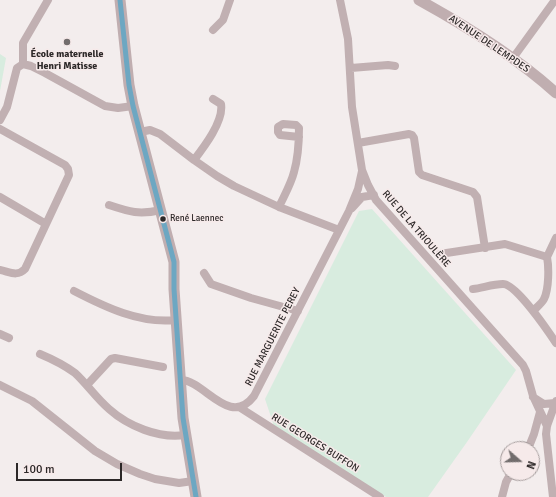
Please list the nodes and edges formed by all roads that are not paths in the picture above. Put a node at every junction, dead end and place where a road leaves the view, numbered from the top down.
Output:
1 (48, 0) edge
2 (120, 0) edge
3 (230, 0) edge
4 (340, 0) edge
5 (419, 0) edge
6 (555, 0) edge
7 (214, 30) dead end
8 (514, 58) junction
9 (23, 64) junction
10 (395, 66) dead end
11 (351, 68) junction
12 (556, 93) edge
13 (213, 99) dead end
14 (133, 106) junction
15 (0, 120) edge
16 (0, 129) edge
17 (140, 132) junction
18 (299, 137) dead end
19 (358, 143) junction
20 (194, 160) junction
21 (362, 170) junction
22 (368, 185) junction
23 (358, 189) junction
24 (374, 195) junction
25 (0, 197) edge
26 (109, 204) dead end
27 (279, 207) junction
28 (161, 210) junction
29 (349, 211) junction
30 (46, 224) junction
31 (339, 230) junction
32 (556, 238) edge
33 (485, 248) junction
34 (440, 254) dead end
35 (547, 257) junction
36 (0, 270) edge
37 (204, 273) dead end
38 (473, 289) dead end
39 (74, 291) dead end
40 (298, 311) junction
41 (533, 311) junction
42 (176, 320) junction
43 (0, 334) edge
44 (10, 338) dead end
45 (555, 341) edge
46 (40, 354) dead end
47 (163, 367) dead end
48 (180, 380) junction
49 (0, 385) edge
50 (87, 385) junction
51 (532, 396) junction
52 (556, 402) edge
53 (239, 407) junction
54 (540, 412) junction
55 (551, 415) junction
56 (547, 426) junction
57 (185, 435) junction
58 (531, 441) edge
59 (193, 481) junction
60 (507, 481) edge
61 (196, 497) edge
62 (380, 497) edge
63 (502, 497) edge
64 (553, 497) edge

1 - 9 street
2 - 14 street
3 - 7 street
4 - 11 street, RUE DE LA TRIOULÈRE
5 - 8 street, AVENUE DE LEMPDES
6 - 8 street
8 - 12 street, AVENUE DE LEMPDES
9 - 14 street
9 - 15 street
10 - 11 street
11 - 19 street, RUE DE LA TRIOULÈRE
13 - 20 street
14 - 17 street
16 - 30 street
17 - 20 street
17 - 28 street
18 - 27 street
19 - 21 street, RUE DE LA TRIOULÈRE
19 - 33 street
20 - 27 street
21 - 22 street, RUE DE LA TRIOULÈRE
21 - 23 street, RUE MARGUERITE PEREY
22 - 23 street
22 - 24 street, RUE DE LA TRIOULÈRE
23 - 29 street, RUE MARGUERITE PEREY
24 - 29 street, RUE MARGUERITE PEREY
24 - 51 street, RUE DE LA TRIOULÈRE
25 - 30 street
26 - 28 street
27 - 31 street
28 - 42 street
29 - 31 street, RUE MARGUERITE PEREY
30 - 36 street
31 - 40 street, RUE MARGUERITE PEREY
32 - 35 street
33 - 34 street
33 - 35 street
35 - 41 street
37 - 40 street
38 - 41 street
39 - 42 street
40 - 53 street, RUE MARGUERITE PEREY
41 - 45 street
42 - 48 street
43 - 44 street
46 - 50 street
47 - 50 street
48 - 53 street
48 - 57 street
49 - 59 street
50 - 57 street
51 - 52 street
51 - 54 street, RUE DE LA TRIOULÈRE
52 - 55 street
53 - 62 street, RUE GEORGES BUFFON
54 - 55 street
54 - 56 street, RUE DE LA TRIOULÈRE
54 - 58 street
55 - 56 street
56 - 64 street
57 - 59 street
59 - 61 street
60 - 63 street

